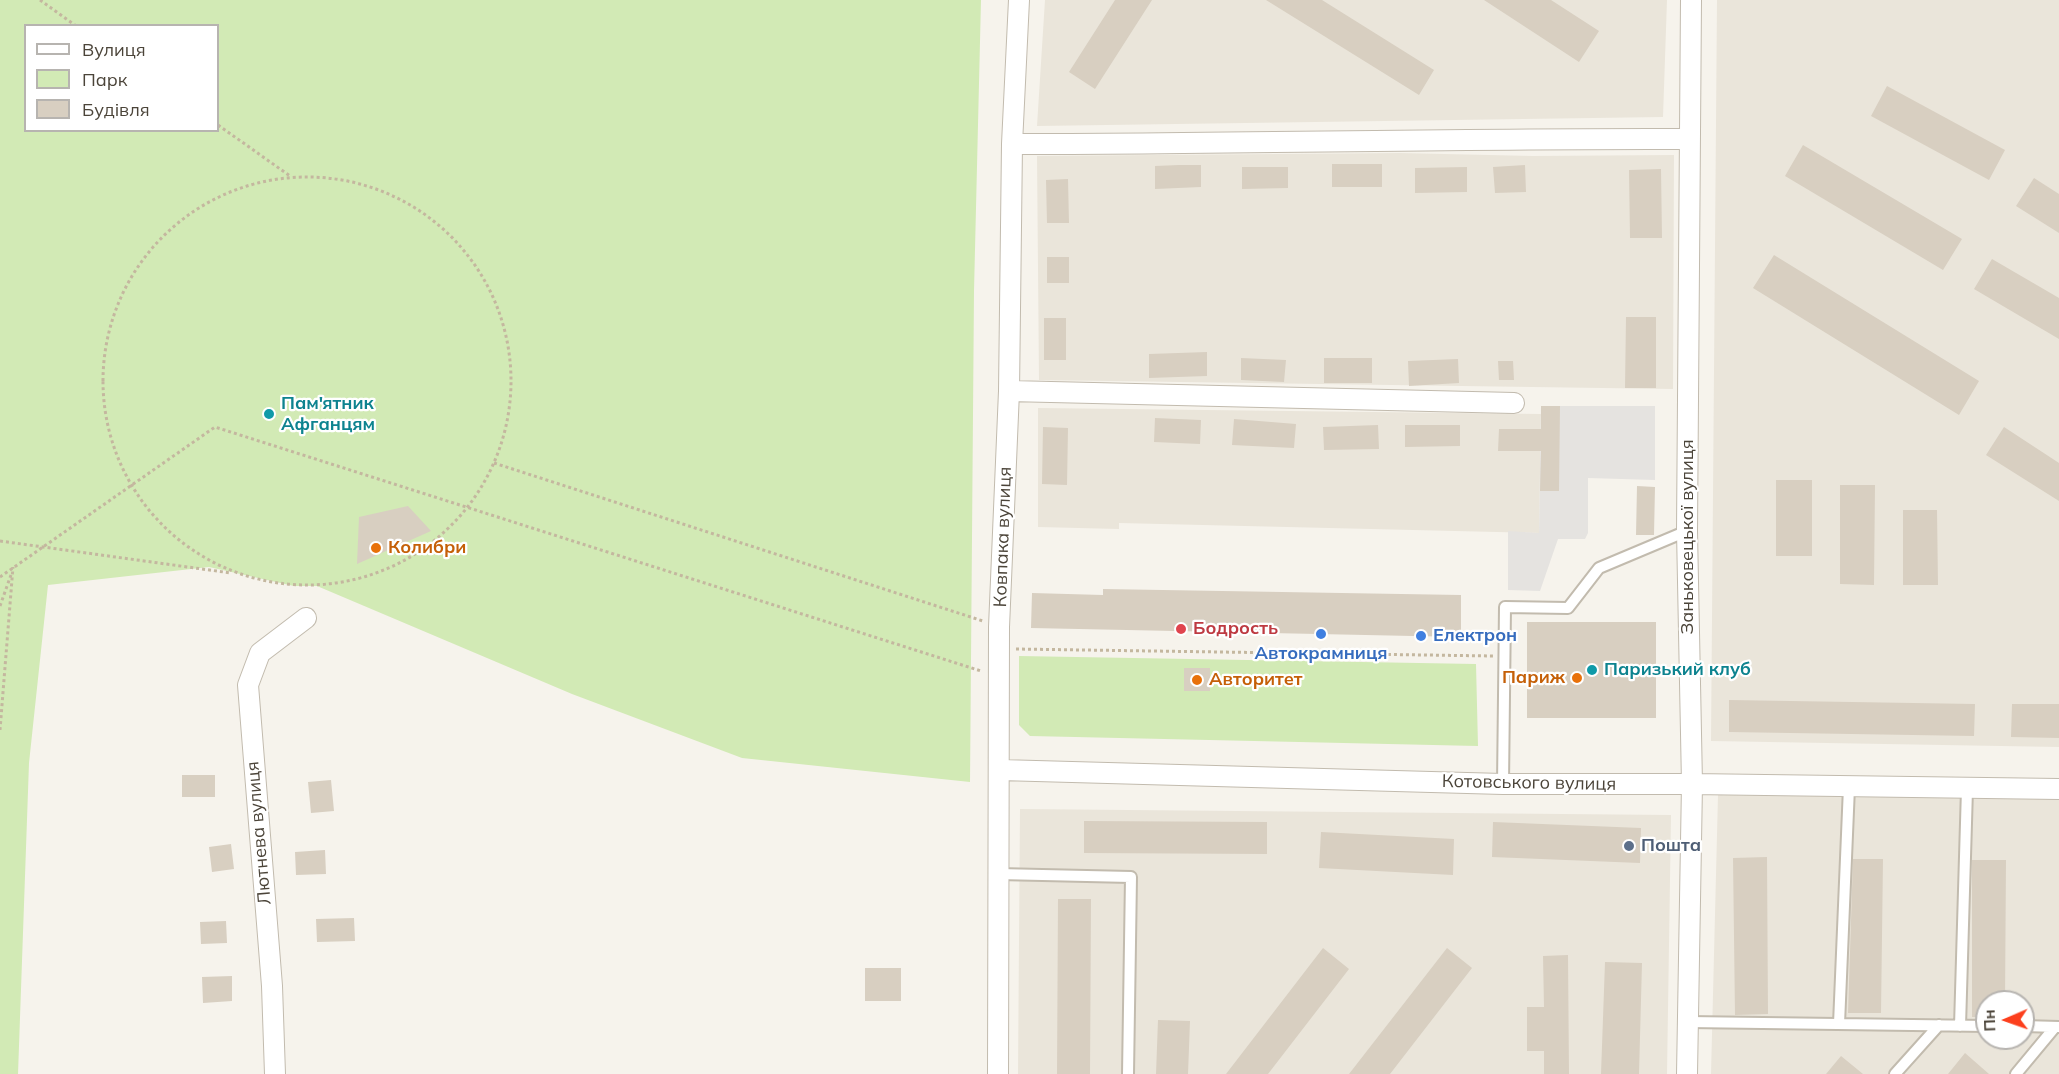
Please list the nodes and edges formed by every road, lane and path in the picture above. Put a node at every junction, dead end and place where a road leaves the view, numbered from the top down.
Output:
1 (40, 0) edge
2 (1019, 0) edge
3 (1691, 0) edge
4 (73, 24) edge
5 (219, 126) edge
6 (1690, 139) junction
7 (1012, 144) junction
8 (292, 177) junction
9 (1009, 391) junction
10 (1514, 403) dead end
11 (494, 463) junction
12 (131, 485) junction
13 (468, 507) junction
14 (1687, 531) junction
15 (0, 541) edge
16 (43, 547) junction
17 (13, 567) junction
18 (236, 573) junction
19 (0, 577) edge
20 (0, 606) edge
21 (306, 618) dead end
22 (999, 627) junction
23 (1000, 649) junction
24 (1505, 656) junction
25 (1000, 677) junction
26 (0, 730) edge
27 (1000, 770) junction
28 (1503, 784) junction
29 (1692, 784) junction
30 (1849, 787) junction
31 (1967, 789) junction
32 (2059, 789) edge
33 (998, 874) junction
34 (1688, 1022) junction
35 (1839, 1024) junction
36 (1940, 1025) junction
37 (1960, 1026) junction
38 (1975, 1026) edge
39 (2035, 1026) edge
40 (2057, 1027) edge
41 (275, 1074) edge
42 (998, 1074) edge
43 (1128, 1074) edge
44 (1687, 1074) edge
45 (1895, 1074) edge
46 (2016, 1074) edge

1 - 4 path
2 - 7 street, Ковпака вулиця
3 - 6 street, Заньковецької вулиця
5 - 8 path
6 - 7 street
6 - 14 street, Заньковецької вулиця
7 - 9 street, Ковпака вулиця
8 - 11 path
8 - 12 path
9 - 10 street
9 - 22 street, Ковпака вулиця
11 - 13 path
11 - 22 path
12 - 13 path
12 - 16 path
12 - 18 path
13 - 18 path
13 - 25 path
14 - 24 lane
14 - 29 street, Заньковецької вулиця
15 - 16 path
16 - 17 path
16 - 18 path
17 - 19 path
17 - 20 path
17 - 26 path
21 - 41 street, Лютнева вулиця
22 - 23 street, Ковпака вулиця
23 - 24 path
23 - 25 street, Ковпака вулиця
24 - 28 lane
25 - 27 street, Ковпака вулиця
27 - 28 street, Котовського вулиця
27 - 33 street, Ковпака вулиця
28 - 29 street, Котовського вулиця
29 - 30 street, Котовського вулиця
29 - 34 street, Заньковецької вулиця
30 - 31 street, Котовського вулиця
30 - 35 lane
31 - 32 street, Котовського вулиця
31 - 37 lane
33 - 42 street, Ковпака вулиця
33 - 43 lane
34 - 35 lane
34 - 44 street, Заньковецької вулиця
35 - 36 lane
36 - 37 lane
36 - 45 lane
37 - 38 lane
39 - 40 lane
40 - 46 lane

